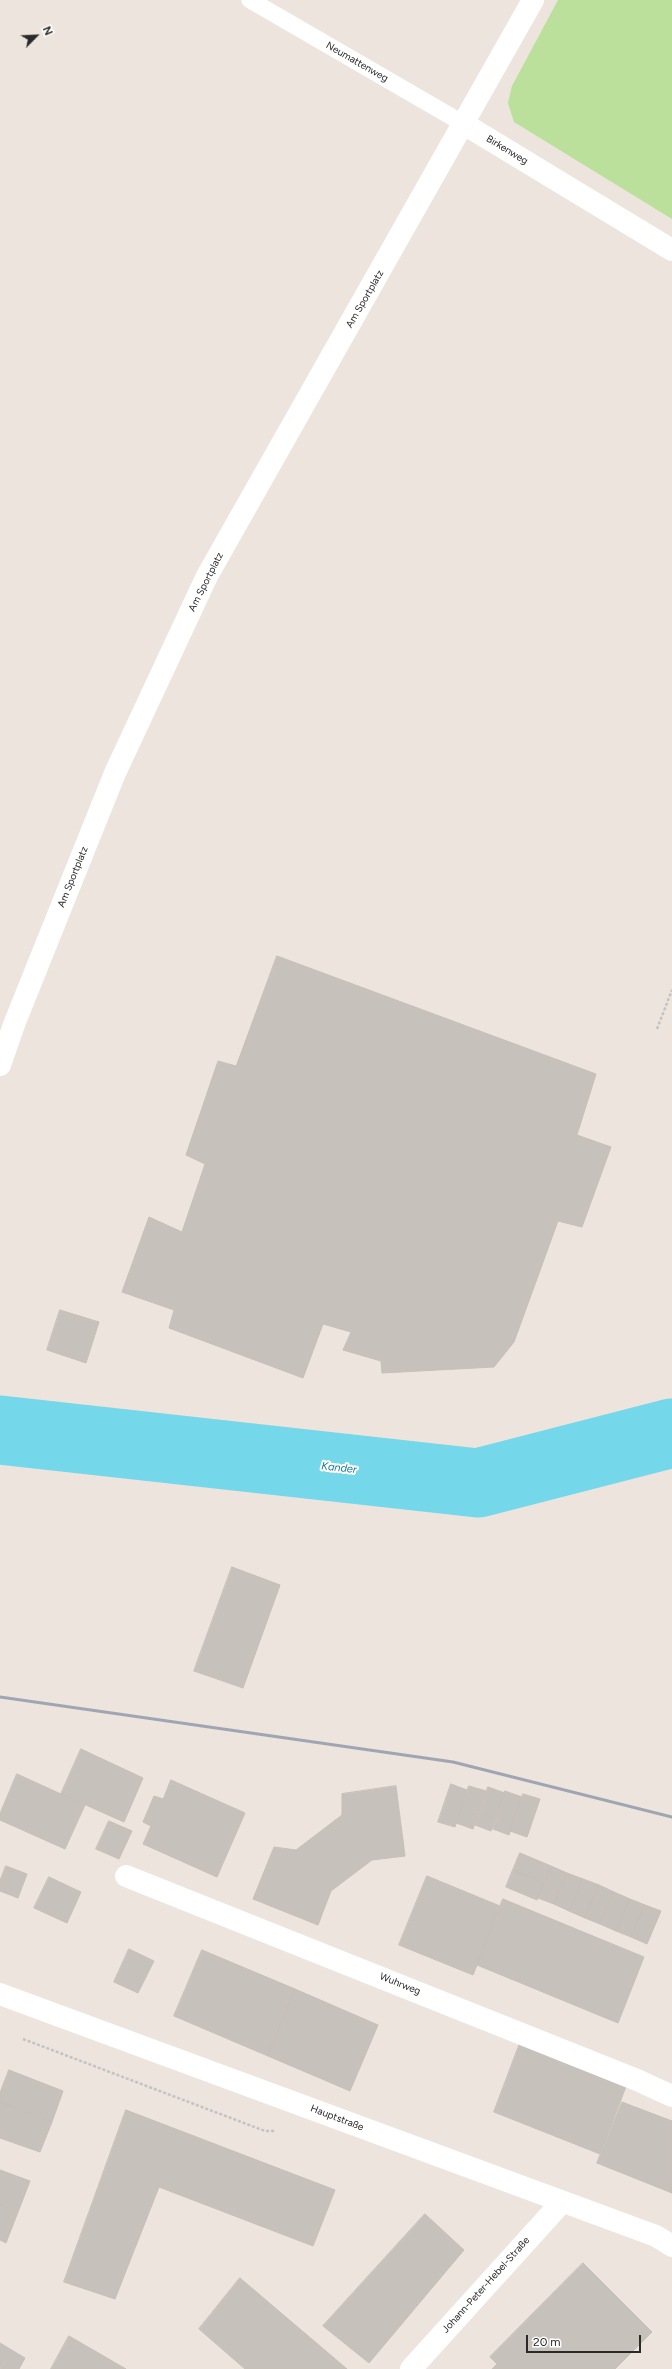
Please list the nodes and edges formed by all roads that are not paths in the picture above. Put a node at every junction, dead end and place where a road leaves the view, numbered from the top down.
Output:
1 (250, 0) edge
2 (533, 0) edge
3 (464, 124) junction
4 (672, 250) edge
5 (0, 1065) edge
6 (126, 1876) dead end
7 (0, 1994) edge
8 (672, 2096) edge
9 (562, 2202) junction
10 (672, 2246) edge
11 (411, 2369) edge

1 - 3 lane, Neumattenweg
2 - 3 street
3 - 4 street, Birkenweg
3 - 5 street, Am Sportplatz
6 - 8 street, Wuhrweg
7 - 9 street, Hauptstraße
9 - 10 street, Hauptstraße
9 - 11 street, Johann-Peter-Hebel-Straße

